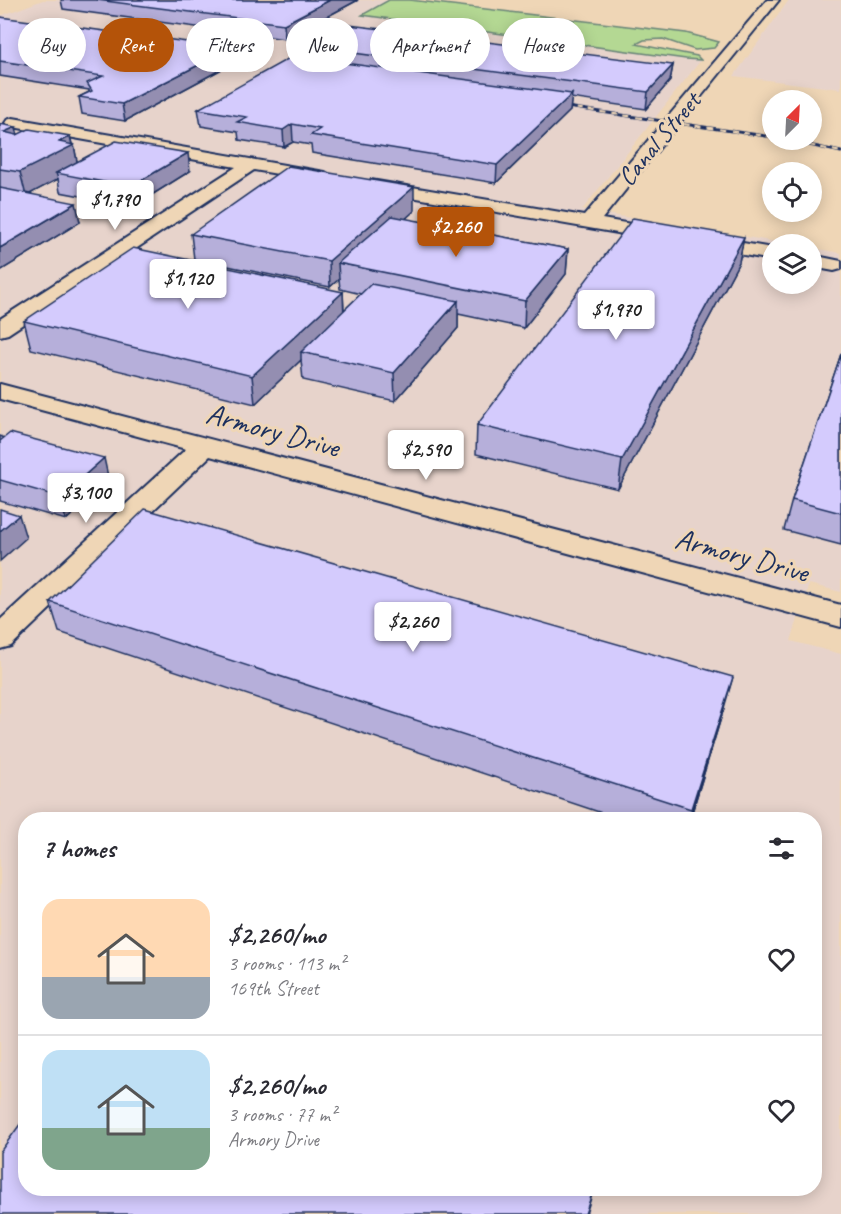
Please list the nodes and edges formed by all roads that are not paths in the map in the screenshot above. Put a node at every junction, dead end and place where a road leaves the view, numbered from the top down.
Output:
1 (773, 0) edge
2 (13, 123) dead end
3 (250, 165) junction
4 (589, 222) junction
5 (762, 252) edge
6 (822, 263) edge
7 (834, 265) dead end
8 (0, 329) edge
9 (0, 391) edge
10 (205, 446) junction
11 (841, 616) edge
12 (0, 638) edge

1 - 4 street, Canal Street
2 - 3 street
3 - 4 street
3 - 8 street
4 - 5 street
6 - 7 street
9 - 10 street, Armory Drive
10 - 11 street, Armory Drive
10 - 12 street

